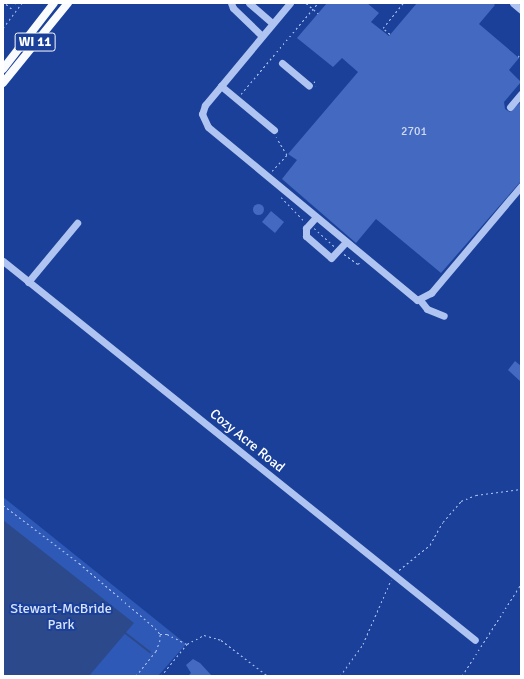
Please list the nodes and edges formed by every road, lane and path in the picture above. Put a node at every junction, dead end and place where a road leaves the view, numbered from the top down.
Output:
1 (22, 3) edge
2 (54, 3) edge
3 (231, 3) edge
4 (249, 3) edge
5 (290, 3) edge
6 (306, 3) edge
7 (318, 3) edge
8 (403, 3) edge
9 (513, 3) edge
10 (6, 4) edge
11 (67, 4) edge
12 (12, 8) dead end
13 (313, 9) junction
14 (521, 10) edge
15 (318, 14) dead end
16 (272, 23) junction
17 (3, 28) edge
18 (390, 34) dead end
19 (262, 36) junction
20 (521, 53) edge
21 (518, 57) dead end
22 (282, 63) dead end
23 (3, 69) edge
24 (3, 83) edge
25 (221, 86) junction
26 (310, 86) dead end
27 (521, 94) edge
28 (237, 99) junction
29 (510, 107) dead end
30 (274, 132) joint
31 (267, 177) junction
32 (521, 186) edge
33 (286, 192) junction
34 (316, 216) junction
35 (78, 223) dead end
36 (309, 225) junction
37 (346, 242) junction
38 (339, 250) junction
39 (364, 257) junction
40 (3, 261) edge
41 (28, 282) junction
42 (420, 300) junction
43 (444, 316) dead end
44 (521, 489) edge
45 (3, 505) edge
46 (393, 574) junction
47 (521, 584) edge
48 (160, 634) junction
49 (475, 640) dead end
50 (187, 644) junction
51 (136, 676) edge
52 (161, 676) edge
53 (268, 676) edge
54 (340, 676) edge
55 (462, 676) edge

1 - 17 path
2 - 23 main road, WI 11
3 - 19 street
4 - 16 street
5 - 16 street
6 - 13 path
7 - 13 path
8 - 18 path
9 - 14 street
10 - 12 path
11 - 24 main road, WI 11
13 - 15 path
13 - 28 path
16 - 19 street
19 - 25 street
20 - 21 path
22 - 26 street
25 - 28 street
25 - 31 street
27 - 29 street
28 - 30 street
30 - 31 path
31 - 33 street
32 - 42 street
33 - 34 street
33 - 36 path
34 - 36 street
34 - 37 street
35 - 41 street
36 - 38 path
36 - 38 street
37 - 38 street
37 - 39 street
38 - 39 path
39 - 42 street
40 - 41 street, Cozy Acre Road
41 - 46 street, Cozy Acre Road
42 - 43 street
44 - 46 path
45 - 48 path
46 - 49 street, Cozy Acre Road
46 - 54 path
47 - 55 path
48 - 50 path
48 - 51 path
50 - 52 path
50 - 53 path

